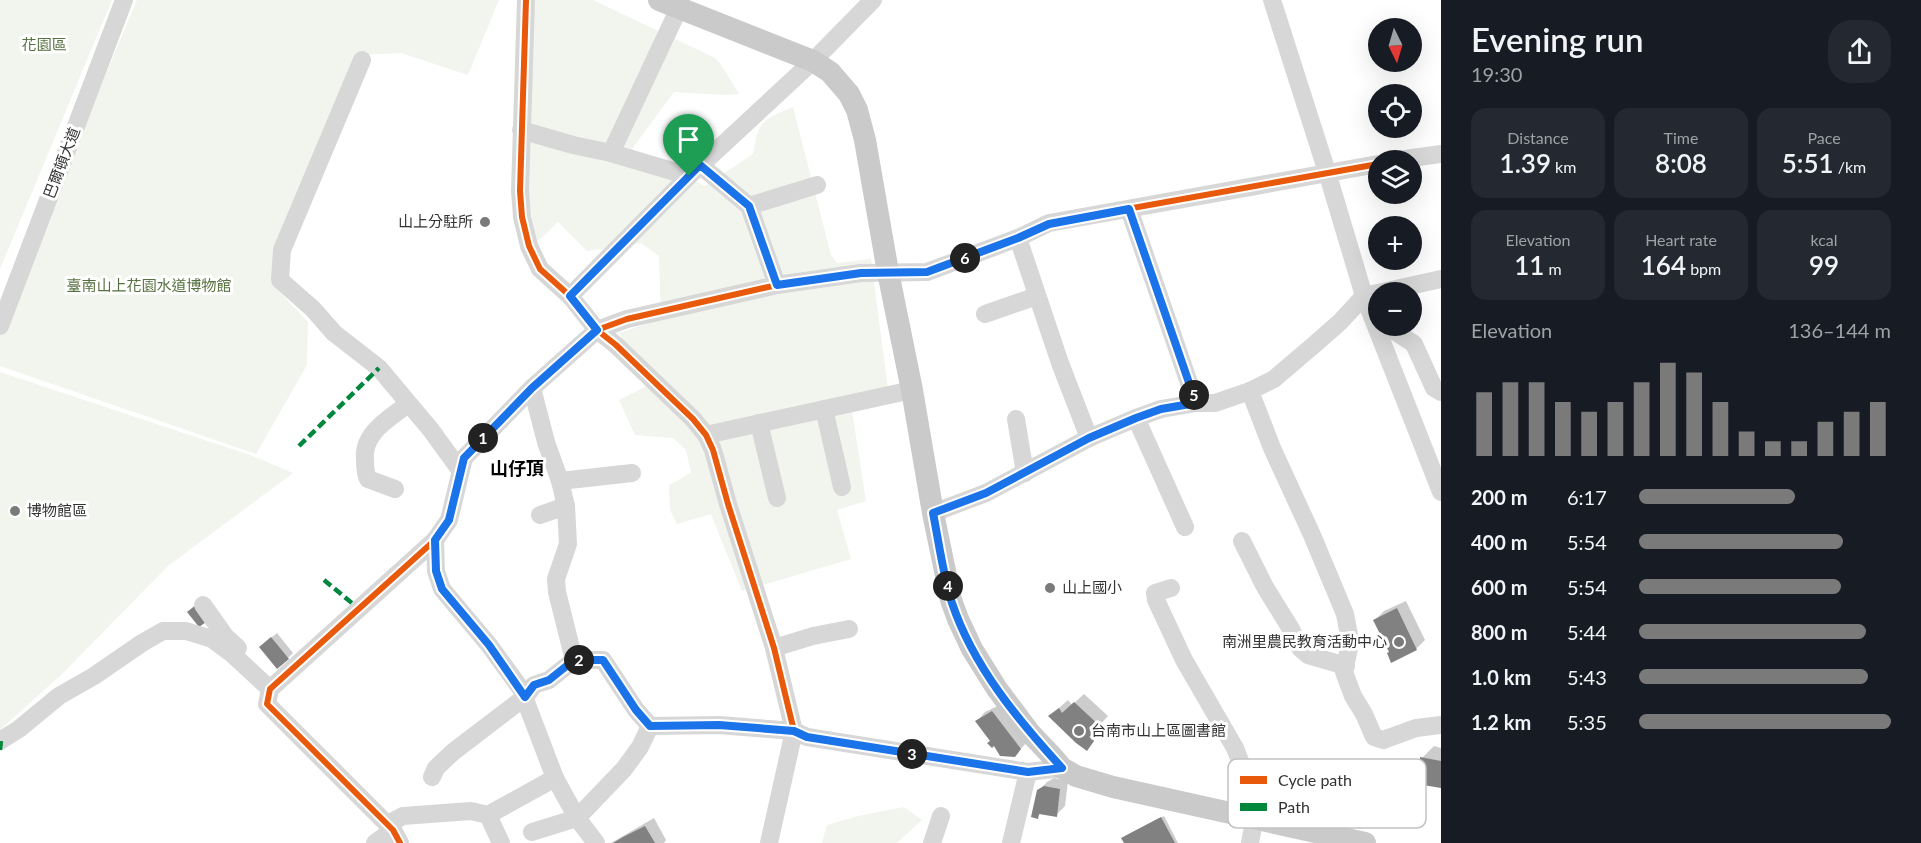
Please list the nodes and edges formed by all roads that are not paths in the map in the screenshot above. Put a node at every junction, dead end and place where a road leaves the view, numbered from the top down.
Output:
1 (124, 0) edge
2 (526, 0) edge
3 (873, 0) edge
4 (1272, 0) edge
5 (669, 4) edge
6 (362, 60) dead end
7 (813, 61) junction
8 (521, 130) junction
9 (611, 153) junction
10 (1441, 154) edge
11 (1422, 157) edge
12 (1368, 166) edge
13 (695, 170) junction
14 (1327, 172) junction
15 (816, 185) dead end
16 (749, 206) junction
17 (1129, 209) junction
18 (1018, 238) junction
19 (888, 272) junction
20 (1441, 279) edge
21 (777, 285) junction
22 (570, 296) junction
23 (1037, 296) junction
24 (1364, 296) junction
25 (1368, 304) edge
26 (985, 314) dead end
27 (0, 326) edge
28 (597, 330) junction
29 (1382, 336) edge
30 (1402, 336) edge
31 (532, 388) junction
32 (912, 390) junction
33 (1250, 392) junction
34 (1441, 392) edge
35 (1196, 403) junction
36 (408, 404) junction
37 (824, 409) junction
38 (1136, 418) junction
39 (1016, 419) dead end
40 (759, 423) junction
41 (706, 435) junction
42 (1089, 438) junction
43 (460, 470) junction
44 (632, 473) dead end
45 (1025, 473) junction
46 (561, 481) junction
47 (842, 487) dead end
48 (395, 489) dead end
49 (1441, 492) edge
50 (777, 498) dead end
51 (566, 506) junction
52 (933, 513) junction
53 (540, 515) dead end
54 (1185, 527) dead end
55 (435, 540) junction
56 (1242, 541) dead end
57 (1171, 588) dead end
58 (204, 605) dead end
59 (849, 629) dead end
60 (774, 648) junction
61 (574, 660) junction
62 (1346, 666) junction
63 (270, 689) junction
64 (525, 697) junction
65 (1441, 725) edge
66 (650, 726) junction
67 (794, 731) junction
68 (0, 741) edge
69 (1239, 759) edge
70 (1062, 768) junction
71 (1028, 772) junction
72 (432, 777) dead end
73 (555, 778) junction
74 (1228, 812) edge
75 (488, 815) junction
76 (941, 816) dead end
77 (577, 818) junction
78 (1253, 828) edge
79 (1279, 828) edge
80 (394, 832) edge
81 (532, 832) dead end
82 (1301, 837) edge
83 (375, 843) edge
84 (501, 843) edge
85 (596, 843) edge
86 (769, 843) edge
87 (932, 843) edge
88 (1011, 843) edge
89 (1250, 843) edge
90 (1365, 843) edge

1 - 27 street, 巴爾頓大道
2 - 8 street
3 - 7 street
4 - 14 street
5 - 7 main road
5 - 9 street
6 - 36 street
7 - 13 street
7 - 19 main road
8 - 9 street
8 - 22 street
9 - 13 street
10 - 11 street
12 - 14 street
13 - 16 street
13 - 22 street
14 - 17 street
14 - 24 street
15 - 16 street
16 - 21 street
17 - 18 street
17 - 35 street
18 - 19 street
18 - 23 street
19 - 21 street
19 - 32 main road
20 - 24 street
21 - 28 street
22 - 28 street
23 - 26 street
23 - 42 street
24 - 25 street
24 - 33 street
28 - 31 street
28 - 41 street
29 - 49 street
30 - 34 street
31 - 43 street
31 - 46 street
32 - 37 street
32 - 52 main road
33 - 35 street
33 - 62 street
35 - 38 street
36 - 43 street
36 - 48 street
37 - 40 street
37 - 47 street
38 - 42 street
38 - 54 street
39 - 45 street
40 - 41 street
40 - 50 street
41 - 60 street
42 - 45 street
43 - 55 street
44 - 46 street
45 - 52 street
46 - 51 street
51 - 53 street
51 - 61 street
52 - 70 main road
55 - 63 street
55 - 64 street
56 - 62 street
57 - 69 street
58 - 63 street
59 - 60 street
60 - 67 street
61 - 64 street
61 - 66 street
62 - 65 street
63 - 68 street
63 - 80 street
64 - 72 street
64 - 73 street
66 - 67 street
66 - 77 street
67 - 71 street
67 - 86 street
70 - 71 street
70 - 74 main road
71 - 88 street
73 - 75 street
73 - 77 street
75 - 80 street
75 - 84 street
76 - 87 street
77 - 81 street
77 - 85 street
78 - 89 street
79 - 82 main road
80 - 83 street
82 - 90 main road

